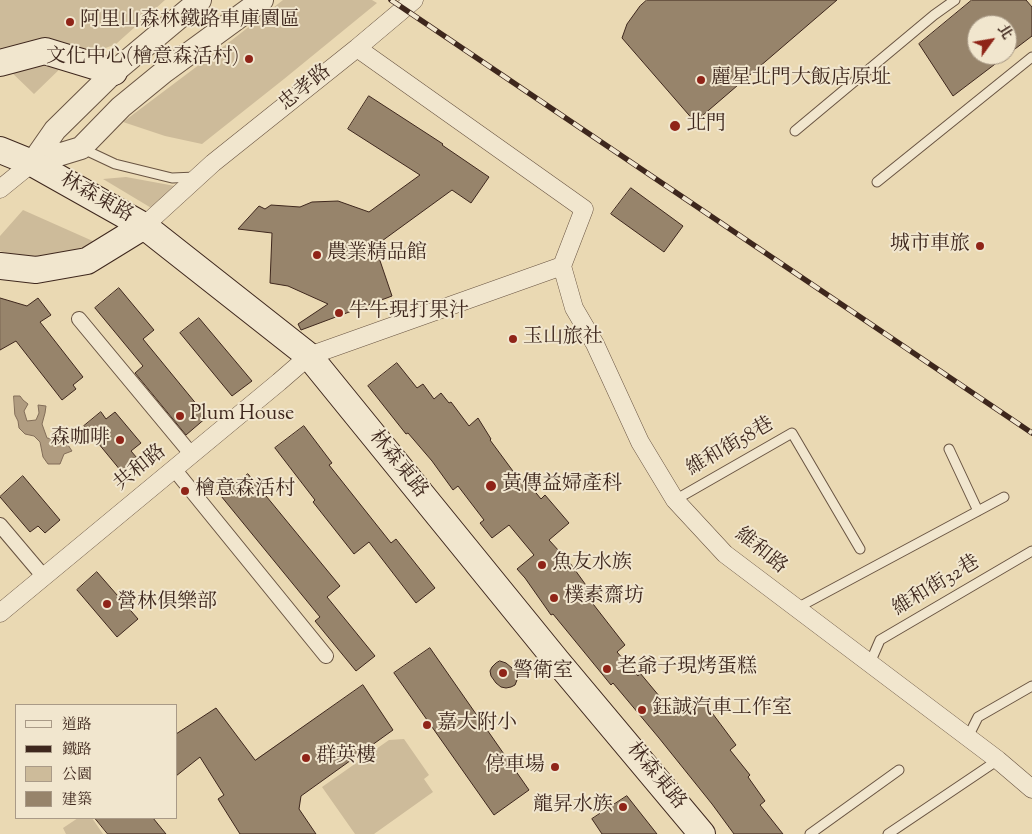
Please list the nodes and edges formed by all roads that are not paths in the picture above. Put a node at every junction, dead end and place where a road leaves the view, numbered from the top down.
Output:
1 (200, 0) edge
2 (262, 0) edge
3 (414, 0) edge
4 (955, 0) edge
5 (357, 48) junction
6 (1032, 57) edge
7 (0, 63) edge
8 (114, 72) junction
9 (795, 132) dead end
10 (81, 148) junction
11 (0, 150) edge
12 (32, 162) junction
13 (198, 177) junction
14 (877, 182) dead end
15 (0, 189) edge
16 (144, 226) junction
17 (0, 266) edge
18 (562, 266) junction
19 (79, 319) dead end
20 (309, 356) junction
21 (949, 449) dead end
22 (192, 455) junction
23 (174, 469) junction
24 (1004, 497) dead end
25 (675, 500) junction
26 (978, 511) junction
27 (0, 525) edge
28 (860, 549) dead end
29 (1032, 551) edge
30 (44, 577) junction
31 (797, 608) junction
32 (0, 613) edge
33 (326, 656) dead end
34 (870, 663) junction
35 (1032, 686) edge
36 (968, 737) junction
37 (998, 760) junction
38 (899, 770) dead end
39 (1032, 789) edge
40 (702, 834) edge
41 (810, 834) edge
42 (888, 834) edge

1 - 8 street
2 - 10 street
3 - 5 street, 忠孝路
4 - 9 lane
5 - 13 street, 忠孝路
5 - 18 street
6 - 14 lane
7 - 8 main road
8 - 12 street
10 - 12 street
10 - 13 lane
11 - 12 main road, 林森東路
12 - 15 street
12 - 16 main road, 林森東路
13 - 16 street, 忠孝路
16 - 17 main road
16 - 20 main road, 林森東路
18 - 20 street
18 - 25 street, 維和路
19 - 22 street
20 - 22 street, 共和路
20 - 40 main road, 林森東路
21 - 26 lane
22 - 23 street, 共和路
23 - 30 street, 共和路
23 - 33 street
24 - 26 lane
25 - 28 lane, 維和街58巷
25 - 31 street, 維和路
26 - 31 lane
27 - 30 street
29 - 34 lane, 維和街32巷
30 - 32 street, 共和路
31 - 34 street, 維和路
34 - 36 street, 維和路
35 - 36 lane
36 - 37 street, 維和路
37 - 39 street, 維和路
37 - 42 lane
38 - 41 lane

